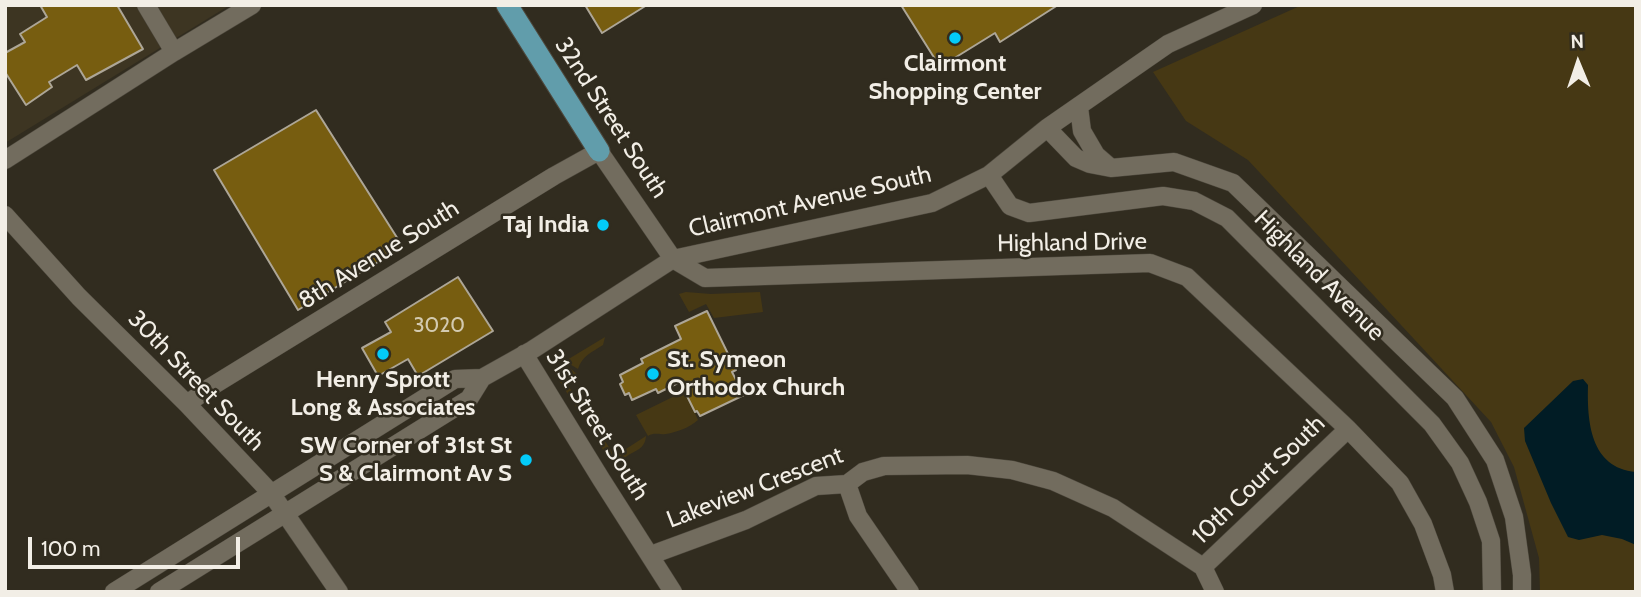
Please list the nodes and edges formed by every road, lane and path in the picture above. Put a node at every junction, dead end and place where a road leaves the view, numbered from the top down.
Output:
1 (146, 5) edge
2 (252, 5) edge
3 (507, 5) edge
4 (1246, 7) edge
5 (174, 52) junction
6 (1079, 107) junction
7 (1047, 128) junction
8 (599, 152) junction
9 (5, 160) edge
10 (1111, 168) junction
11 (989, 175) junction
12 (5, 215) edge
13 (673, 259) junction
14 (524, 354) junction
15 (482, 379) junction
16 (187, 404) junction
17 (1348, 429) junction
18 (847, 484) junction
19 (271, 493) junction
20 (285, 513) junction
21 (650, 555) junction
22 (1203, 567) junction
23 (114, 592) edge
24 (159, 592) edge
25 (340, 592) edge
26 (673, 592) edge
27 (910, 592) edge
28 (1215, 592) edge
29 (1445, 592) edge
30 (1492, 592) edge
31 (1522, 592) edge

1 - 5 street
2 - 5 street
3 - 8 main road, 32nd Street South
4 - 6 street, Clairmont Avenue South
5 - 9 street
6 - 7 street, Clairmont Avenue South
6 - 10 street
7 - 10 street, Highland Avenue
7 - 11 street, Clairmont Avenue South
8 - 13 street, 32nd Street South
8 - 16 street, 8th Avenue South
10 - 31 street, Highland Avenue
11 - 13 street, Clairmont Avenue South
11 - 30 street, Highland Avenue
12 - 16 street, 30th Street South
13 - 14 street, Clairmont Avenue South
13 - 17 street, Highland Drive
14 - 15 street, Clairmont Avenue South
14 - 21 street, 31st Street South
15 - 19 street, Clairmont Avenue South
15 - 20 street, Clairmont Avenue South
16 - 19 street, 30th Street South
17 - 22 street, 10th Court South
17 - 29 street, Highland Drive
18 - 21 street, Lakeview Crescent
18 - 22 street, Lakeview Crescent
18 - 27 street
19 - 20 street, 30th Street South
19 - 23 street, Clairmont Avenue South
20 - 24 street, Clairmont Avenue South
20 - 25 street, 30th Street South
21 - 26 street, 31st Street South
22 - 28 street

